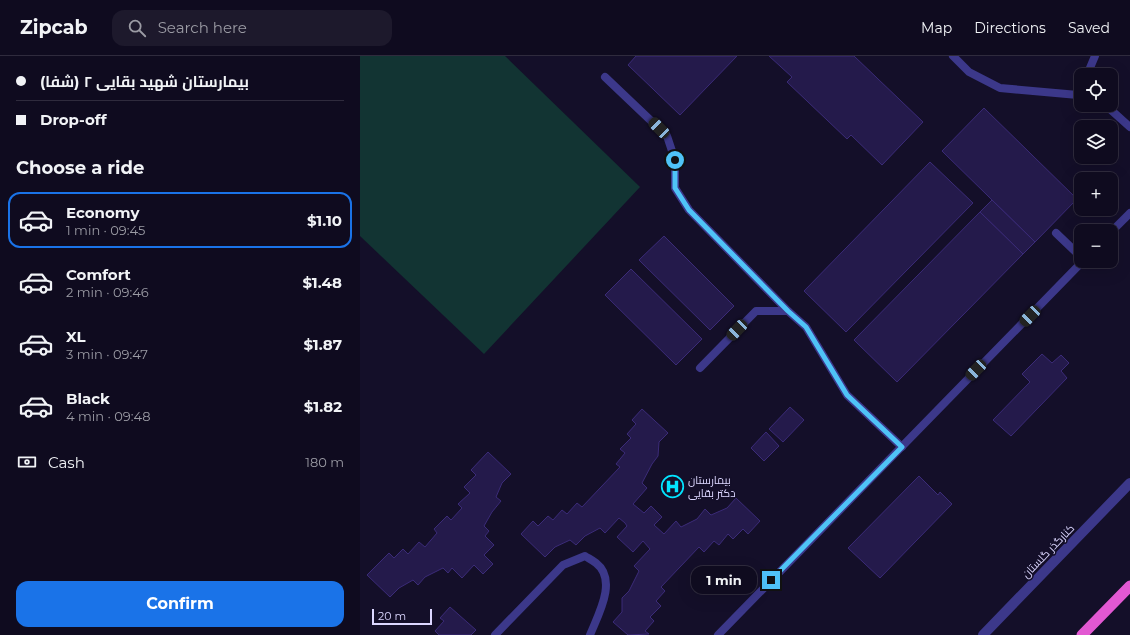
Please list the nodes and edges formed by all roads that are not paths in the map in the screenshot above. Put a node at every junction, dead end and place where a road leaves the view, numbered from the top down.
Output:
1 (953, 56) edge
2 (1095, 56) edge
3 (1089, 68) edge
4 (605, 77) dead end
5 (1074, 93) edge
6 (1113, 112) edge
7 (1130, 127) edge
8 (1130, 213) edge
9 (1118, 225) edge
10 (1056, 233) dead end
11 (1074, 250) edge
12 (1076, 268) edge
13 (788, 311) junction
14 (700, 368) dead end
15 (902, 447) junction
16 (1130, 483) edge
17 (1130, 586) edge
18 (495, 635) edge
19 (590, 635) edge
20 (718, 635) edge
21 (984, 635) edge
22 (1082, 635) edge

1 - 5 lane
2 - 3 lane
4 - 13 lane
6 - 7 lane
8 - 9 lane
10 - 11 lane
12 - 15 lane
13 - 14 lane
13 - 15 lane
15 - 20 lane
16 - 21 street, کنارگذر گلستان
17 - 22 highway
18 - 19 lane

